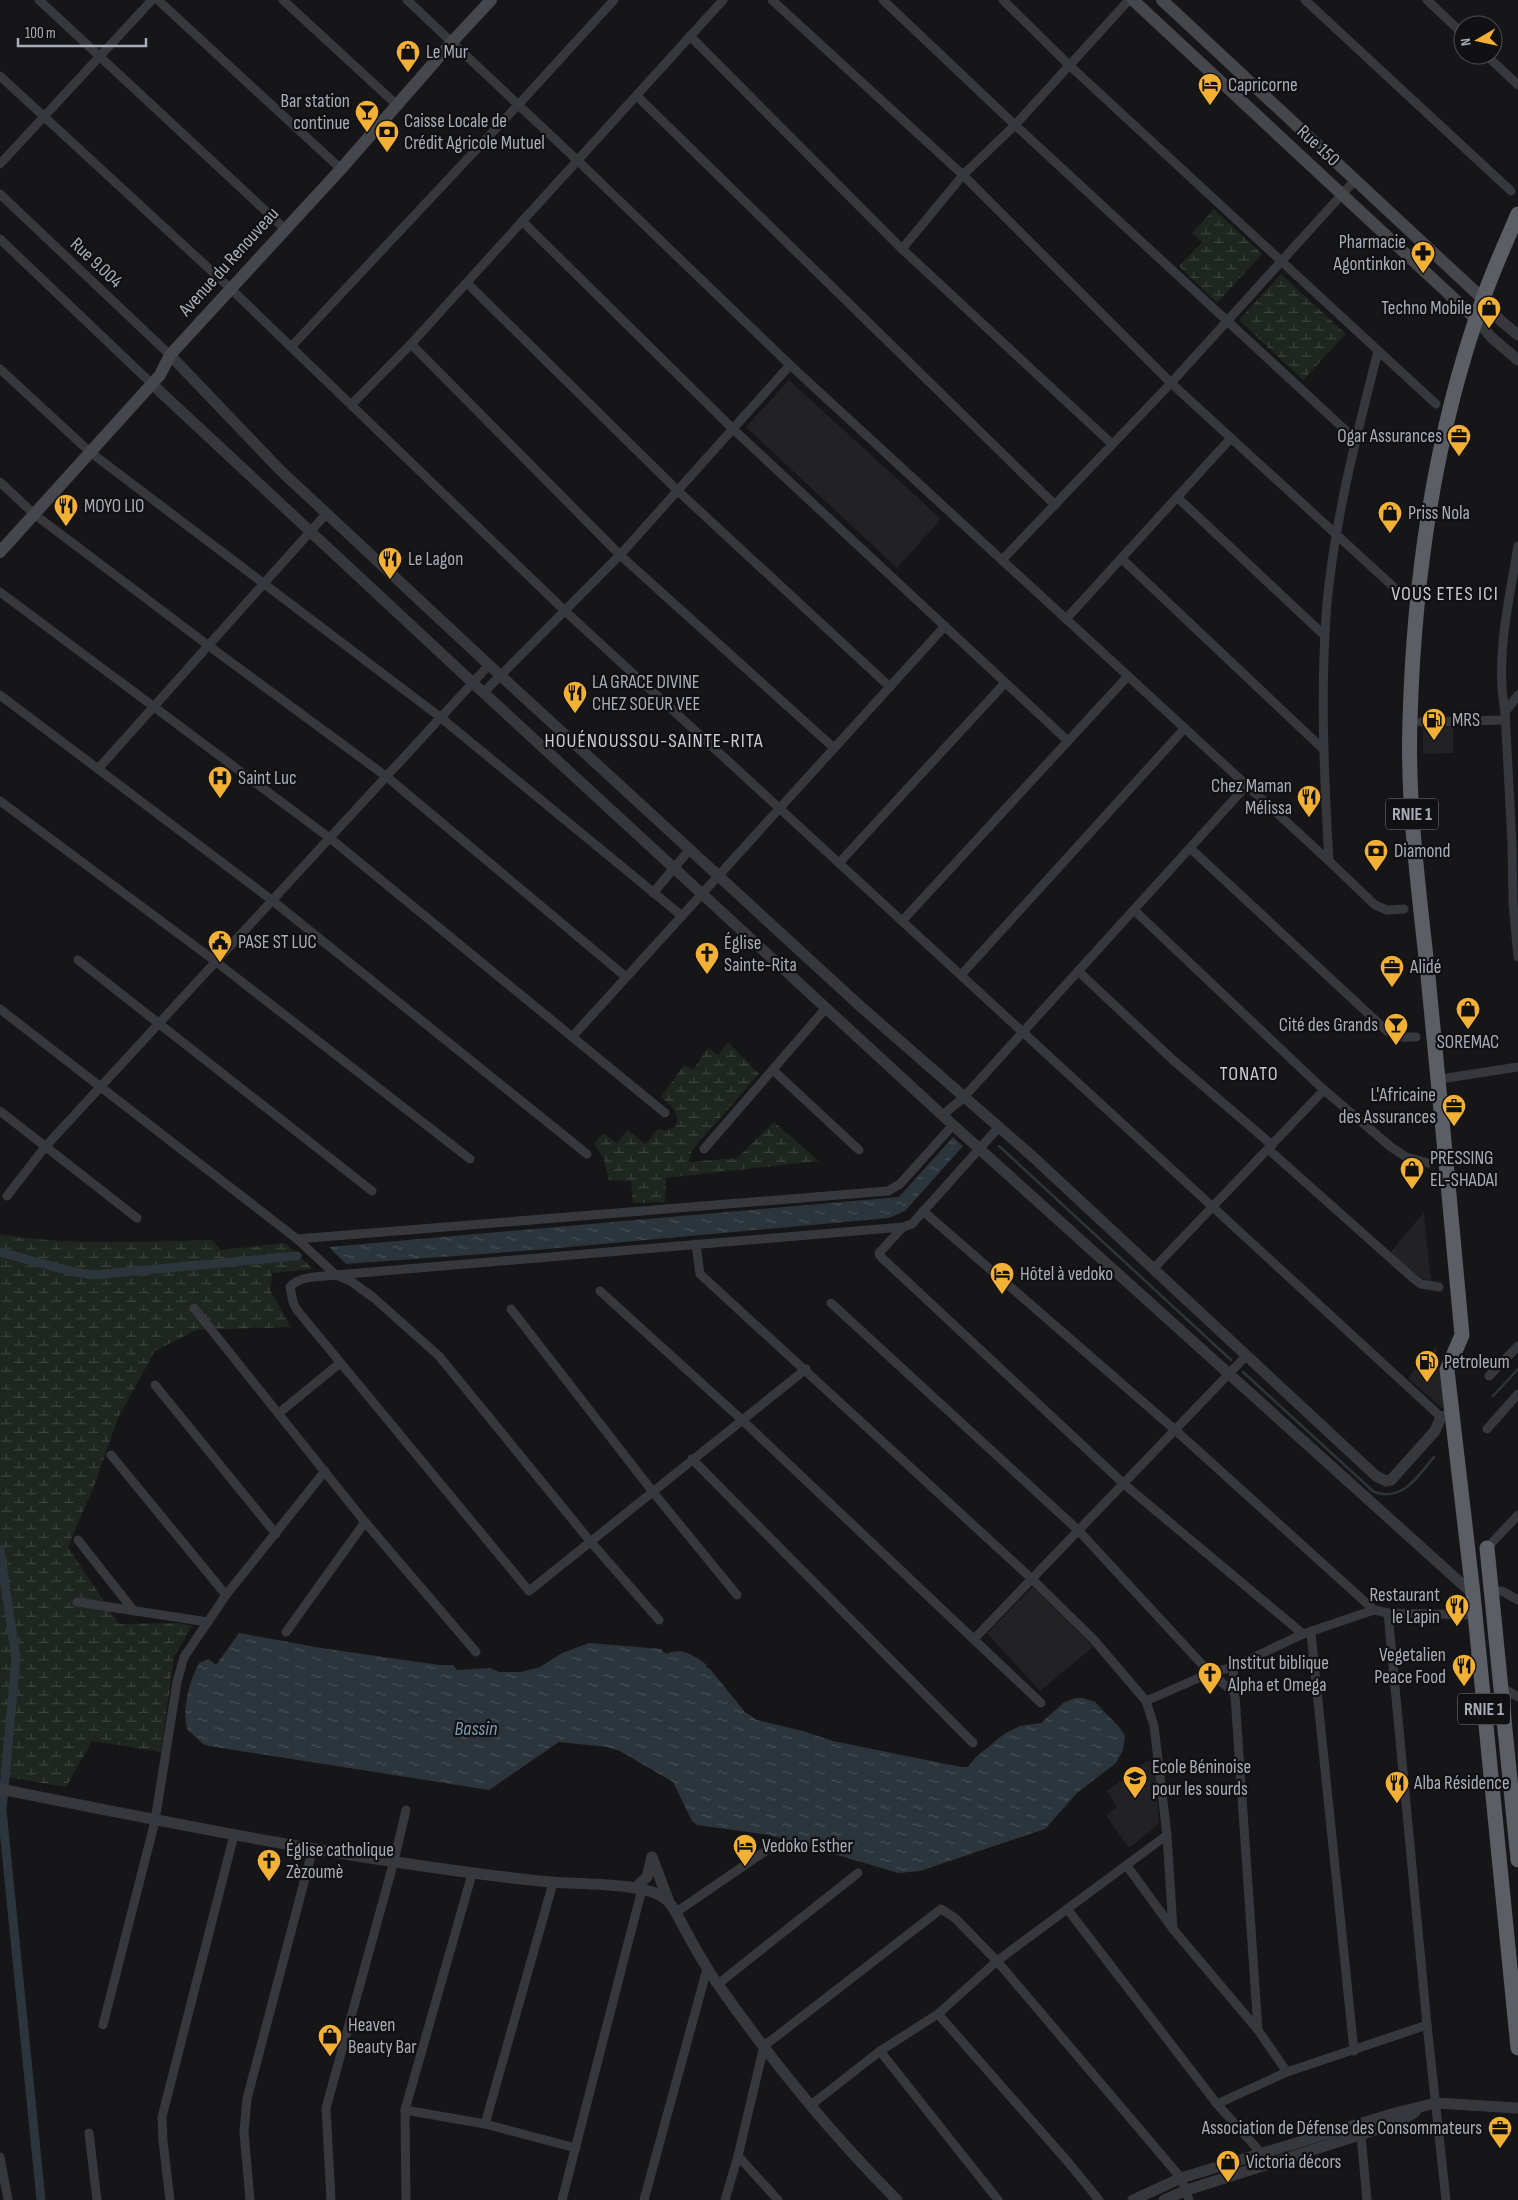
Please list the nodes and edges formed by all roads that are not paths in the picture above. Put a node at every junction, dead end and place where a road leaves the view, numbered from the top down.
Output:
1 (39, 0) edge
2 (152, 0) edge
3 (158, 0) edge
4 (283, 0) edge
5 (407, 0) edge
6 (491, 0) edge
7 (614, 0) edge
8 (723, 0) edge
9 (772, 0) edge
10 (883, 0) edge
11 (1003, 0) edge
12 (1129, 0) edge
13 (1133, 0) edge
14 (1162, 0) edge
15 (1305, 0) edge
16 (1427, 0) edge
17 (1453, 25) edge
18 (690, 36) junction
19 (452, 42) junction
20 (100, 57) junction
21 (1069, 65) junction
22 (1497, 65) edge
23 (0, 76) edge
24 (1518, 85) edge
25 (637, 96) junction
26 (397, 105) junction
27 (518, 105) junction
28 (45, 118) junction
29 (1015, 125) junction
30 (577, 160) junction
31 (0, 164) edge
32 (341, 169) junction
33 (963, 175) junction
34 (1354, 180) junction
35 (1511, 191) dead end
36 (0, 194) edge
37 (1342, 194) junction
38 (1518, 214) edge
39 (522, 221) junction
40 (284, 228) junction
41 (0, 239) edge
42 (902, 249) junction
43 (1281, 261) junction
44 (467, 283) junction
45 (230, 288) junction
46 (1483, 300) junction
47 (1477, 320) junction
48 (1227, 321) junction
49 (1518, 335) edge
50 (411, 344) junction
51 (291, 346) junction
52 (1378, 351) junction
53 (170, 355) junction
54 (1518, 360) edge
55 (790, 365) junction
56 (0, 369) edge
57 (156, 379) junction
58 (1170, 383) junction
59 (352, 404) junction
60 (1436, 404) dead end
61 (733, 429) junction
62 (1231, 438) junction
63 (1356, 439) junction
64 (1112, 444) junction
65 (90, 452) junction
66 (0, 482) edge
67 (678, 491) junction
68 (1178, 498) junction
69 (1055, 505) junction
70 (326, 513) junction
71 (34, 514) junction
72 (310, 531) junction
73 (1337, 536) junction
74 (1518, 546) edge
75 (0, 552) edge
76 (620, 555) junction
77 (1122, 559) junction
78 (1002, 560) junction
79 (1515, 577) edge
80 (265, 584) junction
81 (1398, 591) dead end
82 (0, 592) edge
83 (565, 611) junction
84 (1066, 618) junction
85 (945, 626) junction
86 (1325, 636) junction
87 (209, 646) junction
88 (489, 665) junction
89 (500, 675) junction
90 (1128, 676) junction
91 (473, 683) junction
92 (1005, 683) junction
93 (890, 687) junction
94 (484, 693) junction
95 (1518, 695) edge
96 (0, 696) edge
97 (153, 706) junction
98 (1505, 716) junction
99 (440, 717) junction
100 (1421, 722) dead end
101 (1185, 728) junction
102 (1068, 741) junction
103 (834, 748) junction
104 (1323, 749) junction
105 (98, 769) junction
106 (387, 776) junction
107 (1247, 785) junction
108 (0, 801) edge
109 (779, 808) junction
110 (331, 839) junction
111 (1515, 840) edge
112 (1190, 848) junction
113 (690, 849) junction
114 (1329, 860) junction
115 (839, 863) junction
116 (674, 868) junction
117 (718, 875) junction
118 (702, 892) junction
119 (653, 893) junction
120 (273, 901) junction
121 (1404, 909) dead end
122 (1134, 910) junction
123 (682, 916) junction
124 (902, 921) junction
125 (1518, 951) edge
126 (1518, 957) edge
127 (78, 960) dead end
128 (215, 961) junction
129 (1078, 971) junction
130 (961, 975) junction
131 (626, 977) junction
132 (826, 1008) junction
133 (0, 1009) edge
134 (158, 1023) junction
135 (1023, 1032) junction
136 (572, 1037) junction
137 (1416, 1037) dead end
138 (1518, 1067) edge
139 (773, 1070) junction
140 (1447, 1078) dead end
141 (100, 1086) junction
142 (1324, 1090) junction
143 (964, 1096) junction
144 (0, 1111) edge
145 (665, 1113) dead end
146 (943, 1115) junction
147 (953, 1125) junction
148 (998, 1128) junction
149 (46, 1147) junction
150 (1270, 1147) junction
151 (979, 1148) junction
152 (704, 1149) dead end
153 (859, 1150) dead end
154 (588, 1154) dead end
155 (470, 1159) dead end
156 (1428, 1163) dead end
157 (372, 1191) dead end
158 (8, 1196) dead end
159 (1213, 1207) junction
160 (923, 1211) junction
161 (137, 1218) dead end
162 (904, 1227) junction
163 (297, 1239) junction
164 (696, 1244) junction
165 (1153, 1269) junction
166 (336, 1275) junction
167 (1440, 1287) dead end
168 (600, 1291) dead end
169 (831, 1303) dead end
170 (194, 1308) dead end
171 (511, 1309) dead end
172 (1518, 1346) edge
173 (1246, 1356) junction
174 (340, 1363) junction
175 (806, 1370) junction
176 (1228, 1375) junction
177 (1489, 1376) dead end
178 (155, 1385) dead end
179 (1518, 1394) edge
180 (280, 1413) junction
181 (1446, 1415) junction
182 (741, 1419) junction
183 (1174, 1429) junction
184 (1486, 1429) dead end
185 (111, 1455) dead end
186 (692, 1459) junction
187 (325, 1471) junction
188 (1124, 1484) junction
189 (653, 1492) junction
190 (1518, 1515) edge
191 (365, 1522) junction
192 (1078, 1531) junction
193 (276, 1534) junction
194 (78, 1540) dead end
195 (590, 1541) junction
196 (1487, 1548) joint
197 (1032, 1579) junction
198 (1491, 1590) junction
199 (1473, 1594) junction
200 (226, 1595) junction
201 (737, 1595) dead end
202 (1518, 1600) edge
203 (76, 1602) dead end
204 (1374, 1610) junction
205 (134, 1611) junction
206 (1388, 1613) junction
207 (1474, 1615) junction
208 (658, 1620) dead end
209 (208, 1622) junction
210 (286, 1632) dead end
211 (1307, 1634) junction
212 (974, 1638) junction
213 (476, 1652) dead end
214 (1232, 1667) junction
215 (1210, 1673) junction
216 (1500, 1686) junction
217 (1235, 1692) junction
218 (1518, 1697) edge
219 (1146, 1701) junction
220 (1041, 1703) dead end
221 (973, 1743) dead end
222 (4, 1790) edge
223 (406, 1810) dead end
224 (156, 1821) junction
225 (234, 1835) junction
226 (1167, 1835) junction
227 (313, 1848) junction
228 (767, 1850) dead end
229 (1518, 1860) edge
230 (394, 1861) junction
231 (1127, 1866) junction
232 (858, 1873) dead end
233 (472, 1874) junction
234 (553, 1883) junction
235 (639, 1889) junction
236 (669, 1902) junction
237 (1068, 1910) junction
238 (676, 1913) junction
239 (1173, 1929) junction
240 (997, 1961) junction
241 (707, 1968) junction
242 (718, 1984) junction
243 (938, 2014) junction
244 (103, 2025) dead end
245 (1427, 2025) junction
246 (1258, 2030) junction
247 (764, 2046) junction
248 (1518, 2048) edge
249 (1354, 2051) junction
250 (880, 2052) junction
251 (1287, 2072) junction
252 (1436, 2103) junction
253 (1217, 2104) junction
254 (811, 2105) junction
255 (1424, 2107) junction
256 (1518, 2108) edge
257 (405, 2110) junction
258 (485, 2124) junction
259 (88, 2133) dead end
260 (1361, 2135) junction
261 (576, 2148) junction
262 (1262, 2154) junction
263 (738, 2156) junction
264 (0, 2157) edge
265 (1181, 2178) junction
266 (1188, 2195) edge
267 (8, 2200) edge
268 (97, 2200) edge
269 (170, 2200) edge
270 (250, 2200) edge
271 (331, 2200) edge
272 (406, 2200) edge
273 (562, 2200) edge
274 (644, 2200) edge
275 (725, 2200) edge
276 (778, 2200) edge
277 (897, 2200) edge
278 (998, 2200) edge
279 (1099, 2200) edge
280 (1133, 2200) edge
281 (1164, 2200) edge
282 (1367, 2200) edge
283 (1446, 2200) edge

1 - 20 street
2 - 20 street
3 - 32 street
4 - 26 street
5 - 19 street
6 - 19 main road, Avenue du Renouveau
7 - 27 street
8 - 18 street
9 - 33 street
10 - 29 street
11 - 21 street
12 - 21 street
13 - 37 main road, Rue 150
14 - 34 main road, Rue 150
15 - 35 street
16 - 17 street
18 - 25 street
18 - 42 street
19 - 26 main road, Avenue du Renouveau
19 - 27 street
20 - 28 street
20 - 40 street
21 - 29 street
21 - 43 street
22 - 24 street
23 - 28 street
25 - 30 street
25 - 69 street
26 - 32 main road, Avenue du Renouveau
27 - 30 street
27 - 51 street
28 - 31 street
28 - 45 street
29 - 33 street
29 - 48 street
30 - 39 street
30 - 55 street
32 - 40 main road, Avenue du Renouveau
33 - 42 street
33 - 58 street
34 - 37 street
34 - 46 main road, Rue 150
36 - 53 street, Rue 9.004
37 - 43 street
37 - 47 main road, Rue 150
38 - 46 highway, RNIE 1
39 - 44 street
39 - 61 street
40 - 45 main road, Avenue du Renouveau
41 - 57 street
42 - 64 street
43 - 48 street
43 - 52 street
44 - 50 street
44 - 67 street
45 - 51 street
45 - 53 main road, Avenue du Renouveau
46 - 47 highway, RNIE 1
46 - 49 street
47 - 54 street
47 - 181 highway, RNIE 1
48 - 58 street
48 - 63 street
50 - 59 street
50 - 76 street
51 - 59 street
52 - 60 street
52 - 63 street
53 - 57 main road, Avenue du Renouveau
53 - 70 street
55 - 61 street
55 - 78 street
56 - 65 street
57 - 65 main road, Avenue du Renouveau
57 - 72 street
58 - 62 street
58 - 64 street
59 - 83 street
61 - 67 street
61 - 85 street
62 - 68 street
62 - 73 street
63 - 73 street
64 - 69 street
65 - 71 main road, Avenue du Renouveau
65 - 80 street
66 - 71 street
67 - 76 street
67 - 93 street
68 - 77 street
68 - 86 street
69 - 78 street
70 - 72 street
70 - 88 street
71 - 75 main road, Avenue du Renouveau
71 - 87 street
72 - 80 street
72 - 91 street
73 - 81 street
73 - 86 street
74 - 79 street
76 - 83 street
76 - 103 street
77 - 84 street
77 - 104 street
78 - 84 street
79 - 98 street
80 - 87 street
80 - 99 street
82 - 97 street
83 - 89 street
83 - 109 street
84 - 90 street
85 - 92 street
85 - 93 street
86 - 104 street
87 - 97 street
87 - 106 street
88 - 89 street
88 - 91 street
89 - 94 street
89 - 113 street
90 - 101 street
90 - 102 street
91 - 94 street
91 - 99 street
92 - 102 street
92 - 115 street
93 - 103 street
94 - 116 street
95 - 98 street
96 - 105 street
97 - 105 street
97 - 110 street
98 - 100 street
98 - 111 street
99 - 106 street
99 - 119 street
101 - 107 street
101 - 130 street
102 - 124 street
103 - 109 street
104 - 114 street
105 - 120 street
106 - 110 street
106 - 131 street
107 - 112 street
107 - 114 street
108 - 128 street
109 - 115 street
109 - 117 street
110 - 120 street
110 - 136 street
111 - 125 street
112 - 122 street
112 - 137 street
113 - 116 street
113 - 117 street
114 - 121 street
115 - 124 street
116 - 118 street
116 - 119 street
117 - 118 street
117 - 143 street
118 - 123 street
118 - 132 street
119 - 123 street
120 - 128 street
120 - 154 street
122 - 129 street
122 - 142 street
123 - 131 street
124 - 130 street
125 - 126 street
127 - 134 street
128 - 134 street
128 - 155 street
129 - 135 street
129 - 150 street
130 - 135 street
131 - 136 street
132 - 139 street
132 - 146 street
133 - 141 street
134 - 141 street
134 - 157 street
135 - 143 street
135 - 159 street
136 - 145 street
138 - 140 street
139 - 152 street
139 - 153 street
141 - 149 street
141 - 163 street
142 - 150 street
142 - 156 street
143 - 146 street
143 - 148 street
144 - 149 street
146 - 147 street
147 - 151 street
147 - 163 street
148 - 151 street
148 - 165 street
149 - 158 street
149 - 161 street
150 - 159 street
150 - 167 street
151 - 160 street
151 - 176 street
159 - 165 street
159 - 181 street
160 - 162 street
160 - 183 street
162 - 164 street
162 - 188 street
163 - 166 street
164 - 166 street
164 - 175 street
165 - 173 street
166 - 174 street
166 - 195 street
168 - 182 street
169 - 192 street
170 - 180 street
171 - 189 street
172 - 177 street
173 - 176 street
173 - 181 street
174 - 180 street
174 - 195 street
175 - 182 street
175 - 197 street
176 - 183 street
176 - 199 street
178 - 193 street
179 - 184 street
180 - 187 street
181 - 199 highway, RNIE 1
182 - 186 street
182 - 212 street
183 - 188 street
183 - 204 street
185 - 200 street
186 - 189 street
186 - 221 street
187 - 191 street
187 - 193 street
188 - 192 street
188 - 211 street
189 - 195 street
189 - 201 street
190 - 196 street
191 - 210 street
191 - 213 street
192 - 197 street
192 - 215 street
193 - 200 street
194 - 205 street
195 - 208 street
196 - 198 highway, RNIE 1
197 - 212 street
197 - 219 street
198 - 202 street
198 - 216 highway, RNIE 1
199 - 207 highway, RNIE 1
200 - 209 street
203 - 205 street
204 - 206 street
204 - 211 street
205 - 209 street
206 - 207 street
206 - 245 street
207 - 248 highway, RNIE 1
209 - 224 street
211 - 214 street
211 - 249 street
212 - 220 street
214 - 215 street
214 - 217 street
215 - 217 street
215 - 219 street
216 - 218 street
216 - 229 highway, RNIE 1
217 - 246 street
219 - 226 street
222 - 224 street
223 - 230 street
224 - 225 street
224 - 244 street
225 - 227 street
225 - 269 street
226 - 231 street
226 - 239 street
227 - 230 street
227 - 270 street
228 - 238 street
230 - 233 street
230 - 271 street
231 - 237 street
231 - 239 street
232 - 242 street
233 - 234 street
233 - 257 street
234 - 235 street
234 - 258 street
235 - 236 street
235 - 236 street
235 - 261 street
236 - 238 street
237 - 240 street
237 - 253 street
238 - 241 street
239 - 246 street
240 - 243 street
240 - 247 street
240 - 265 street
241 - 242 street
241 - 274 street
242 - 247 street
243 - 250 street
243 - 279 street
245 - 249 street
245 - 252 street
246 - 251 street
247 - 254 street
247 - 263 street
249 - 251 street
250 - 254 street
250 - 278 street
251 - 253 street
252 - 255 street
252 - 256 street
252 - 283 street
253 - 262 street
254 - 277 street
255 - 260 street
255 - 262 street
257 - 258 street
257 - 272 street
258 - 261 street
259 - 268 street
260 - 266 street
260 - 282 street
261 - 273 street
262 - 265 street
263 - 275 street
263 - 276 street
264 - 267 street
265 - 266 street
265 - 280 street
266 - 281 street

